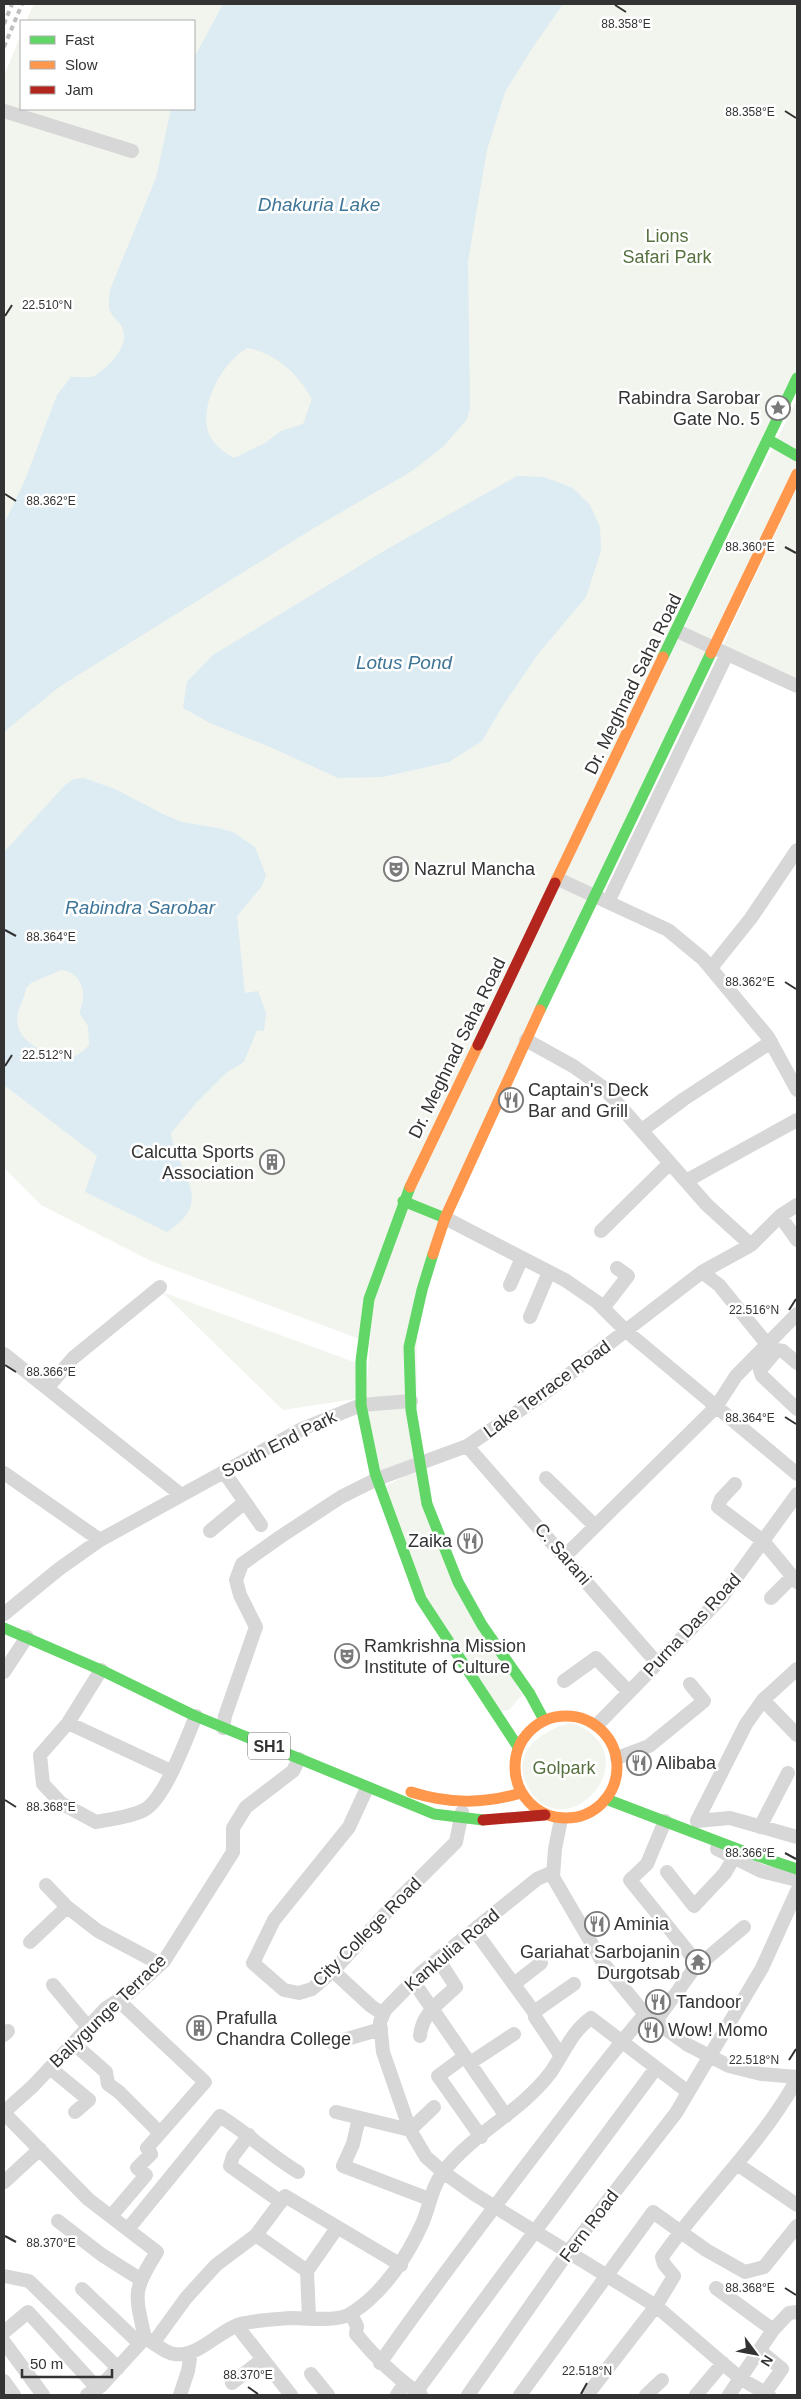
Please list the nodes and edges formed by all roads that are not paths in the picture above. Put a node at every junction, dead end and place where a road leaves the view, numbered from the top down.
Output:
1 (4, 111) edge
2 (132, 151) dead end
3 (797, 378) edge
4 (768, 440) junction
5 (797, 456) edge
6 (797, 474) edge
7 (792, 499) edge
8 (678, 631) junction
9 (714, 648) junction
10 (727, 654) junction
11 (797, 686) edge
12 (796, 853) edge
13 (558, 879) junction
14 (594, 896) junction
15 (608, 902) junction
16 (711, 968) junction
17 (526, 1040) junction
18 (771, 1042) junction
19 (793, 1069) edge
20 (797, 1090) edge
21 (797, 1120) edge
22 (642, 1130) junction
23 (670, 1163) junction
24 (686, 1181) junction
25 (403, 1201) junction
26 (797, 1205) edge
27 (780, 1216) junction
28 (445, 1218) junction
29 (601, 1231) dead end
30 (797, 1240) edge
31 (751, 1246) junction
32 (522, 1258) junction
33 (618, 1268) dead end
34 (549, 1272) junction
35 (702, 1272) junction
36 (510, 1285) dead end
37 (160, 1287) dead end
38 (604, 1307) junction
39 (797, 1314) edge
40 (530, 1317) dead end
41 (626, 1331) junction
42 (767, 1344) junction
43 (4, 1354) edge
44 (797, 1363) edge
45 (48, 1388) junction
46 (411, 1400) junction
47 (361, 1405) junction
48 (716, 1407) junction
49 (797, 1410) edge
50 (467, 1446) junction
51 (420, 1463) junction
52 (224, 1472) junction
53 (4, 1473) edge
54 (797, 1474) edge
55 (546, 1478) dead end
56 (378, 1479) junction
57 (735, 1484) dead end
58 (180, 1494) junction
59 (797, 1494) edge
60 (245, 1502) junction
61 (261, 1525) dead end
62 (595, 1526) junction
63 (210, 1531) dead end
64 (100, 1540) junction
65 (763, 1541) junction
66 (565, 1556) junction
67 (795, 1579) edge
68 (771, 1598) dead end
69 (6, 1615) edge
70 (4, 1628) edge
71 (26, 1636) junction
72 (98, 1656) dead end
73 (658, 1663) junction
74 (797, 1669) edge
75 (101, 1670) junction
76 (4, 1672) edge
77 (132, 1672) dead end
78 (564, 1681) dead end
79 (690, 1684) dead end
80 (629, 1692) junction
81 (763, 1700) junction
82 (210, 1709) dead end
83 (196, 1716) junction
84 (544, 1720) junction
85 (224, 1722) junction
86 (243, 1722) dead end
87 (68, 1723) junction
88 (597, 1725) junction
89 (797, 1735) edge
90 (518, 1747) junction
91 (617, 1758) junction
92 (299, 1759) junction
93 (356, 1769) dead end
94 (171, 1771) junction
95 (788, 1773) dead end
96 (368, 1788) junction
97 (521, 1793) junction
98 (606, 1799) junction
99 (464, 1803) junction
100 (545, 1815) junction
101 (562, 1819) junction
102 (460, 1820) junction
103 (665, 1821) junction
104 (693, 1823) junction
105 (760, 1827) junction
106 (797, 1837) edge
107 (739, 1849) junction
108 (784, 1852) dead end
109 (797, 1869) edge
110 (553, 1872) junction
111 (667, 1872) dead end
112 (797, 1880) edge
113 (46, 1885) dead end
114 (797, 1891) edge
115 (67, 1907) junction
116 (744, 1927) dead end
117 (475, 1931) junction
118 (30, 1942) dead end
119 (438, 1959) junction
120 (541, 1963) dead end
121 (160, 1964) junction
122 (698, 1964) junction
123 (333, 1971) junction
124 (412, 1981) junction
125 (514, 1984) junction
126 (574, 1984) dead end
127 (53, 1985) dead end
128 (119, 2001) junction
129 (432, 2009) junction
130 (534, 2012) junction
131 (384, 2014) junction
132 (650, 2017) junction
133 (88, 2027) junction
134 (381, 2028) junction
135 (514, 2034) dead end
136 (420, 2036) dead end
137 (620, 2042) junction
138 (73, 2043) junction
139 (333, 2043) dead end
140 (561, 2056) junction
141 (710, 2056) junction
142 (467, 2059) junction
143 (50, 2068) junction
144 (656, 2068) junction
145 (797, 2078) edge
146 (688, 2092) junction
147 (434, 2107) dead end
148 (4, 2112) edge
149 (75, 2112) dead end
150 (336, 2112) dead end
151 (506, 2116) junction
152 (359, 2118) junction
153 (410, 2130) junction
154 (160, 2133) junction
155 (249, 2135) junction
156 (481, 2137) junction
157 (40, 2149) junction
158 (737, 2164) junction
159 (298, 2172) dead end
160 (443, 2172) junction
161 (4, 2182) edge
162 (429, 2199) junction
163 (281, 2202) junction
164 (797, 2204) edge
165 (495, 2207) junction
166 (112, 2215) junction
167 (58, 2221) dead end
168 (797, 2226) edge
169 (337, 2228) junction
170 (128, 2229) junction
171 (533, 2230) junction
172 (680, 2230) junction
173 (256, 2235) junction
174 (568, 2252) junction
175 (400, 2265) junction
176 (307, 2271) junction
177 (4, 2276) edge
178 (607, 2276) junction
179 (140, 2279) junction
180 (716, 2288) dead end
181 (82, 2289) dead end
182 (656, 2306) junction
183 (797, 2312) edge
184 (352, 2314) junction
185 (309, 2318) junction
186 (237, 2326) junction
187 (772, 2330) junction
188 (4, 2332) edge
189 (146, 2341) junction
190 (4, 2342) edge
191 (760, 2351) junction
192 (191, 2352) junction
193 (263, 2359) junction
194 (380, 2363) junction
195 (723, 2363) junction
196 (118, 2368) junction
197 (311, 2374) dead end
198 (741, 2378) junction
199 (662, 2380) dead end
200 (4, 2381) edge
201 (232, 2383) dead end
202 (92, 2392) edge
203 (409, 2392) edge
204 (767, 2394) edge
205 (14, 2395) edge
206 (43, 2395) edge
207 (180, 2395) edge
208 (291, 2395) edge
209 (328, 2395) edge
210 (468, 2395) edge
211 (520, 2395) edge
212 (588, 2395) edge
213 (646, 2395) edge
214 (696, 2395) edge
215 (729, 2395) edge

1 - 2 street
3 - 4 street, Dr. Meghnad Saha Road
4 - 5 street
4 - 8 street, Dr. Meghnad Saha Road
6 - 7 street
7 - 9 street
8 - 9 street
8 - 13 street, Dr. Meghnad Saha Road
9 - 10 street
9 - 14 street
10 - 11 street
10 - 15 street
12 - 16 street
13 - 14 street
13 - 25 street, Dr. Meghnad Saha Road
14 - 15 street
14 - 17 street
15 - 16 street
16 - 18 street
17 - 22 street
17 - 28 street
18 - 19 street
18 - 22 street
19 - 20 street
21 - 24 street
22 - 23 street
23 - 24 street
23 - 29 street
24 - 31 street
25 - 28 street
25 - 47 street, Dr. Meghnad Saha Road
26 - 27 street, Lake Terrace Road
27 - 30 street
27 - 31 street, Lake Terrace Road
28 - 32 street
28 - 46 street
31 - 35 street, Lake Terrace Road
32 - 34 street
32 - 36 street
33 - 38 street
34 - 38 street
34 - 40 street
35 - 41 street, Lake Terrace Road
35 - 42 street
37 - 45 street
38 - 41 street
39 - 42 street
41 - 48 street
41 - 50 street, Lake Terrace Road
42 - 48 street
43 - 45 street
44 - 49 street
45 - 58 street
46 - 47 street, South End Park
46 - 51 street
47 - 52 street, South End Park
47 - 56 street, Dr. Meghnad Saha Road
48 - 54 street
48 - 62 street
50 - 51 street, Lake Terrace Road
50 - 66 street, C. Sarani
51 - 56 street, Lake Terrace Road
51 - 84 street
52 - 58 street, South End Park
52 - 60 street
53 - 64 street
55 - 62 street
56 - 85 street, Lake Terrace Road
56 - 90 street, Dr. Meghnad Saha Road
57 - 65 street
58 - 64 street, South End Park
59 - 65 street, Purna Das Road
60 - 61 street
60 - 63 street
62 - 66 street
64 - 69 street, South End Park
65 - 67 street
65 - 73 street, Purna Das Road
66 - 73 street, C. Sarani
67 - 68 street
70 - 71 street, SH1
71 - 75 street, SH1
71 - 76 street
72 - 77 street
73 - 80 street, Purna Das Road
74 - 81 street
75 - 83 street, SH1
75 - 87 street
78 - 80 street
79 - 91 street
80 - 88 street, Purna Das Road
81 - 89 street
81 - 104 street
82 - 85 street, SH1
83 - 85 street, SH1
83 - 94 street
84 - 88 street
84 - 90 street
85 - 86 street, SH1
85 - 92 street, SH1
87 - 94 street
87 - 94 street
88 - 91 street
90 - 97 street, SH1
91 - 98 street, SH1
92 - 96 street, SH1
92 - 121 street, Ballygunge Terrace
93 - 99 street
95 - 105 street
96 - 102 street, SH1
96 - 123 street, City College Road
97 - 99 street
97 - 100 street, SH1
98 - 101 street, SH1
98 - 103 street
99 - 102 street, City College Road
100 - 101 street, SH1
100 - 102 street, SH1
101 - 110 street
102 - 123 street, City College Road
103 - 104 street
103 - 122 street
104 - 105 street
104 - 107 street
104 - 107 street
105 - 106 street
107 - 108 street
107 - 109 street
107 - 111 street
107 - 112 street
110 - 117 street, Kankulia Road
110 - 132 street
113 - 115 street
114 - 141 street, Fern Road
115 - 118 street
115 - 121 street
116 - 122 street
117 - 119 street, Kankulia Road
117 - 125 street
119 - 124 street, Kankulia Road
119 - 129 street
120 - 125 street
121 - 128 street, Ballygunge Terrace
122 - 132 street
123 - 131 street
124 - 129 street
124 - 131 street, Kankulia Road
125 - 130 street
126 - 130 street
127 - 133 street
128 - 133 street, Ballygunge Terrace
128 - 154 street
129 - 136 street
129 - 142 street
130 - 140 street
131 - 134 street, Kankulia Road
132 - 137 street
132 - 141 street
133 - 138 street, Ballygunge Terrace
134 - 139 street
134 - 153 street, Kankulia Road
135 - 142 street
137 - 140 street
137 - 144 street
137 - 165 street
138 - 143 street, Ballygunge Terrace
138 - 154 street
140 - 151 street
141 - 145 street
141 - 146 street, Fern Road
142 - 151 street
142 - 156 street
143 - 148 street, Ballygunge Terrace
143 - 149 street
144 - 146 street
144 - 171 street
145 - 158 street
146 - 174 street, Fern Road
147 - 153 street
148 - 157 street
150 - 152 street
151 - 156 street
152 - 153 street
152 - 162 street
153 - 160 street, Kankulia Road
154 - 166 street
155 - 159 street
155 - 163 street
155 - 170 street
156 - 160 street
157 - 161 street
157 - 166 street
158 - 164 street
158 - 172 street
160 - 162 street
160 - 165 street, Kankulia Road
162 - 175 street
163 - 169 street
163 - 173 street
165 - 171 street, Kankulia Road
165 - 194 street
166 - 170 street
167 - 179 street
168 - 172 street
169 - 175 street
169 - 176 street
170 - 179 street
171 - 174 street, Kankulia Road
171 - 203 street
172 - 178 street
172 - 182 street
173 - 176 street
173 - 189 street
174 - 178 street, Kankulia Road
174 - 210 street, Fern Road
175 - 184 street
176 - 185 street
177 - 196 street
178 - 182 street, Kankulia Road
178 - 211 street
179 - 189 street
180 - 187 street
181 - 189 street
182 - 195 street, Kankulia Road
182 - 212 street
183 - 187 street
184 - 185 street
184 - 194 street
185 - 186 street
186 - 192 street
186 - 193 street
187 - 191 street
188 - 202 street
189 - 192 street
189 - 196 street
190 - 206 street
191 - 198 street
191 - 204 street
192 - 207 street
193 - 201 street
193 - 208 street
194 - 203 street
195 - 198 street, Kankulia Road
195 - 214 street
196 - 202 street
197 - 209 street
198 - 204 street, Kankulia Road
198 - 215 street
199 - 213 street
200 - 205 street

